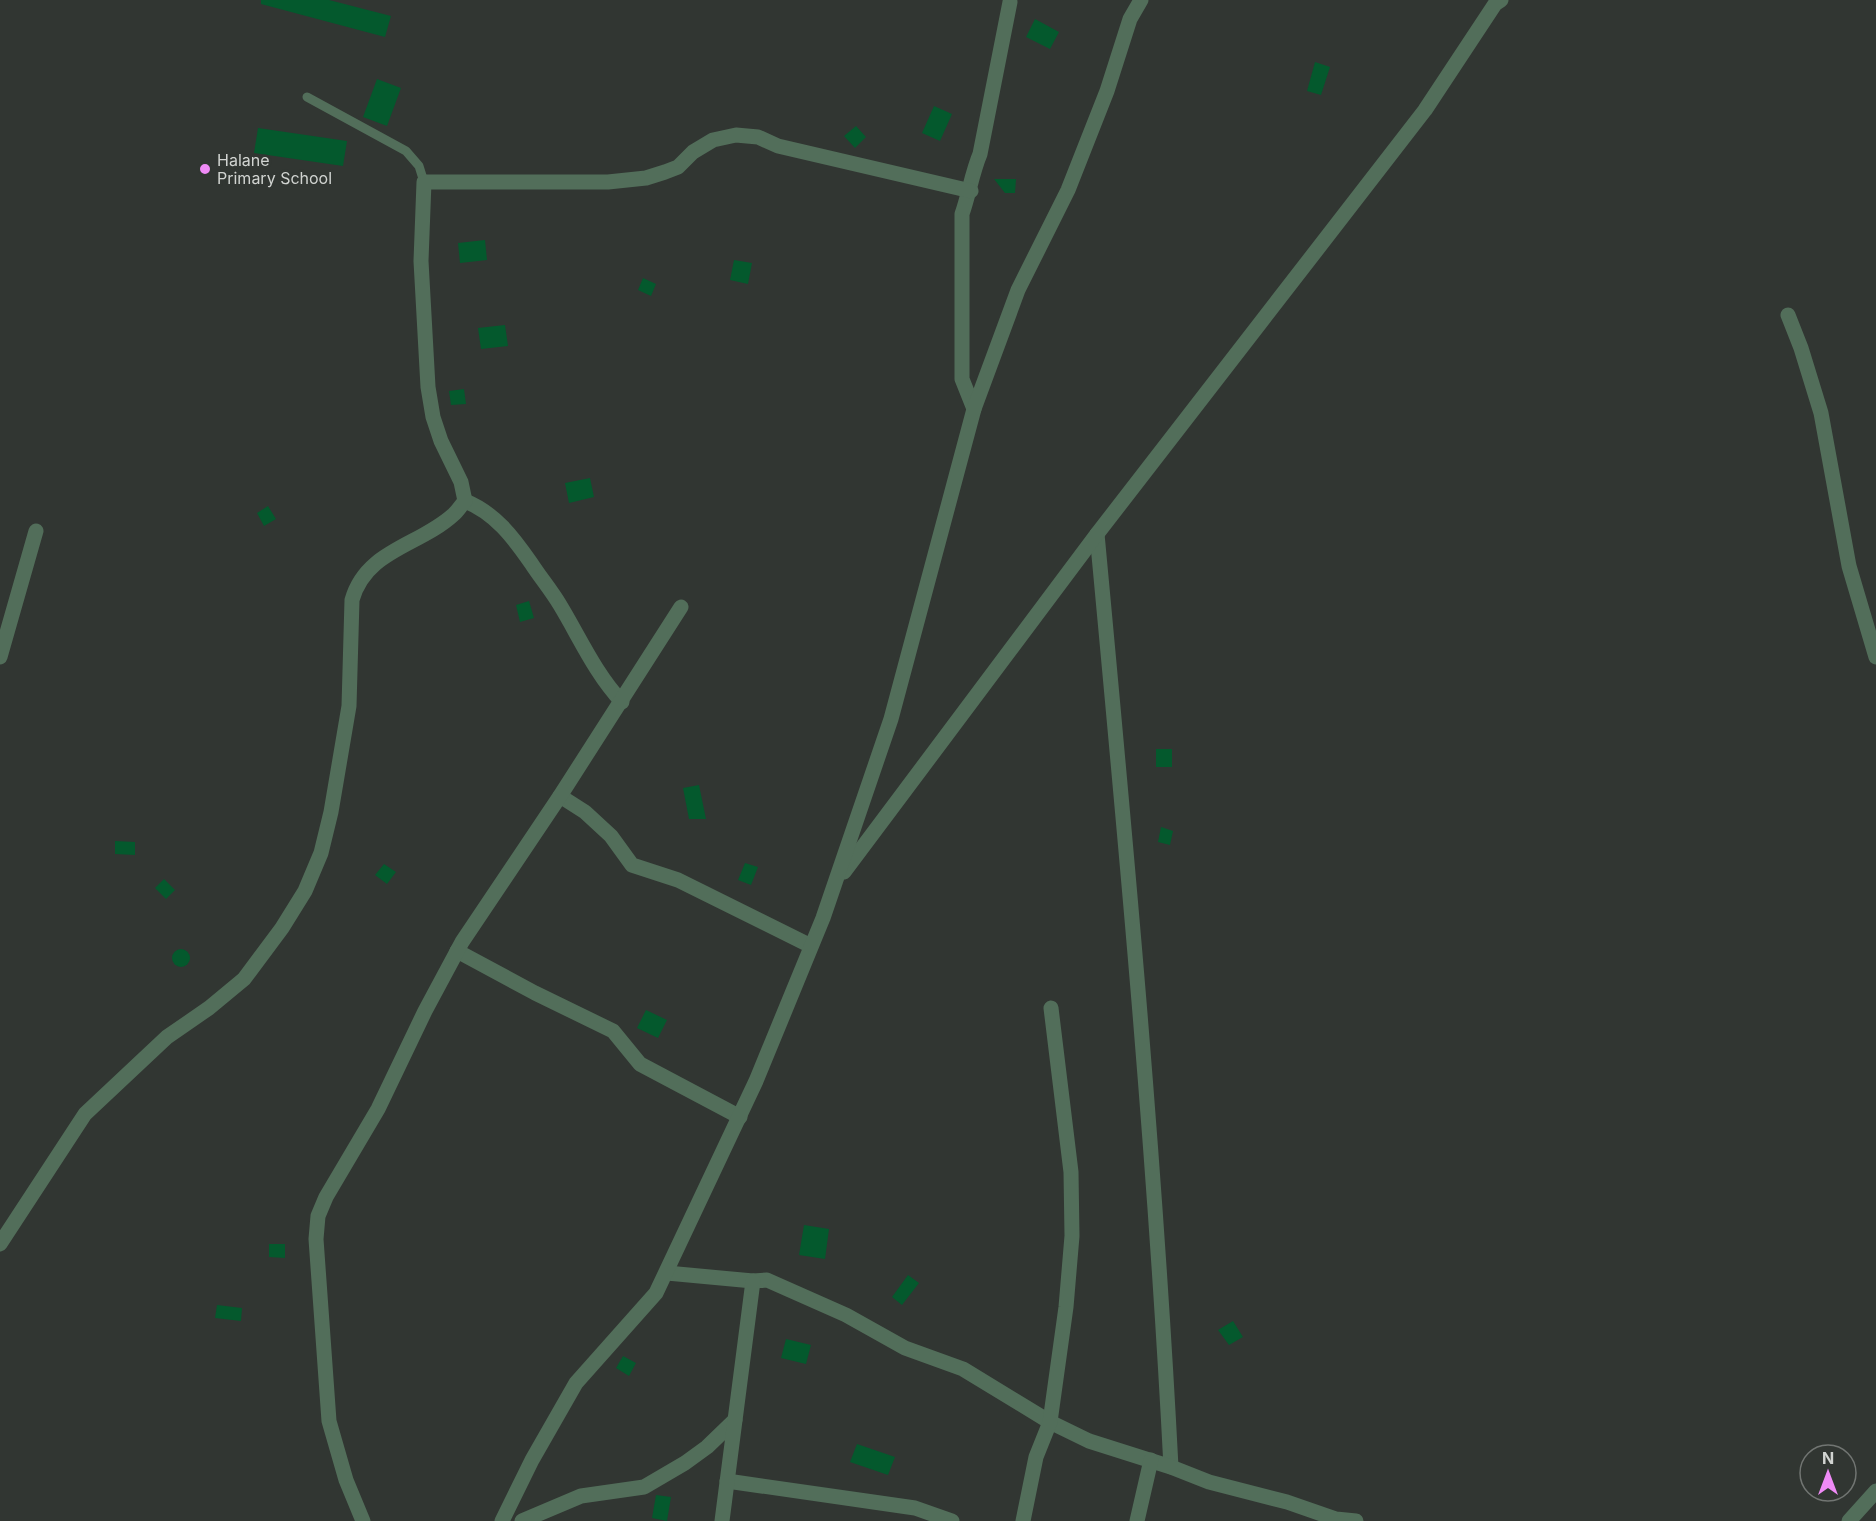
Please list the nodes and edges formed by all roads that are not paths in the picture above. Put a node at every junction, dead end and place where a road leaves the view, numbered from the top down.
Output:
1 (1141, 0) edge
2 (1501, 0) edge
3 (1010, 2) dead end
4 (307, 97) dead end
5 (424, 182) junction
6 (971, 191) junction
7 (1788, 315) dead end
8 (974, 409) junction
9 (465, 501) junction
10 (36, 531) dead end
11 (1097, 534) junction
12 (681, 607) dead end
13 (0, 657) edge
14 (1876, 657) edge
15 (621, 702) junction
16 (560, 796) junction
17 (835, 882) junction
18 (811, 946) junction
19 (457, 951) junction
20 (1052, 1008) dead end
21 (740, 1117) junction
22 (0, 1244) edge
23 (667, 1273) junction
24 (753, 1281) junction
25 (735, 1420) junction
26 (1050, 1422) junction
27 (1151, 1460) junction
28 (1171, 1467) junction
29 (727, 1481) junction
30 (1876, 1491) edge
31 (930, 1517) edge
32 (363, 1521) edge
33 (501, 1521) edge
34 (522, 1521) edge
35 (722, 1521) edge
36 (952, 1521) edge
37 (1023, 1521) edge
38 (1137, 1521) edge
39 (1356, 1521) edge
40 (1849, 1521) edge

1 - 8 street
2 - 11 street
3 - 6 street
4 - 5 lane
5 - 6 street
5 - 9 street
6 - 8 street
7 - 14 street
8 - 17 street
9 - 15 street
9 - 22 street
10 - 13 street
11 - 17 street
11 - 28 street
12 - 15 street
15 - 16 street
16 - 18 street
16 - 19 street
17 - 18 street
18 - 21 street
19 - 21 street
19 - 32 street
20 - 26 street
21 - 23 street
23 - 24 street
23 - 33 street
24 - 25 street
24 - 26 street
25 - 29 street
25 - 34 street
26 - 27 street
26 - 37 street
27 - 28 street
27 - 38 street
28 - 39 street
29 - 31 street
29 - 35 street
30 - 40 street
31 - 36 street

